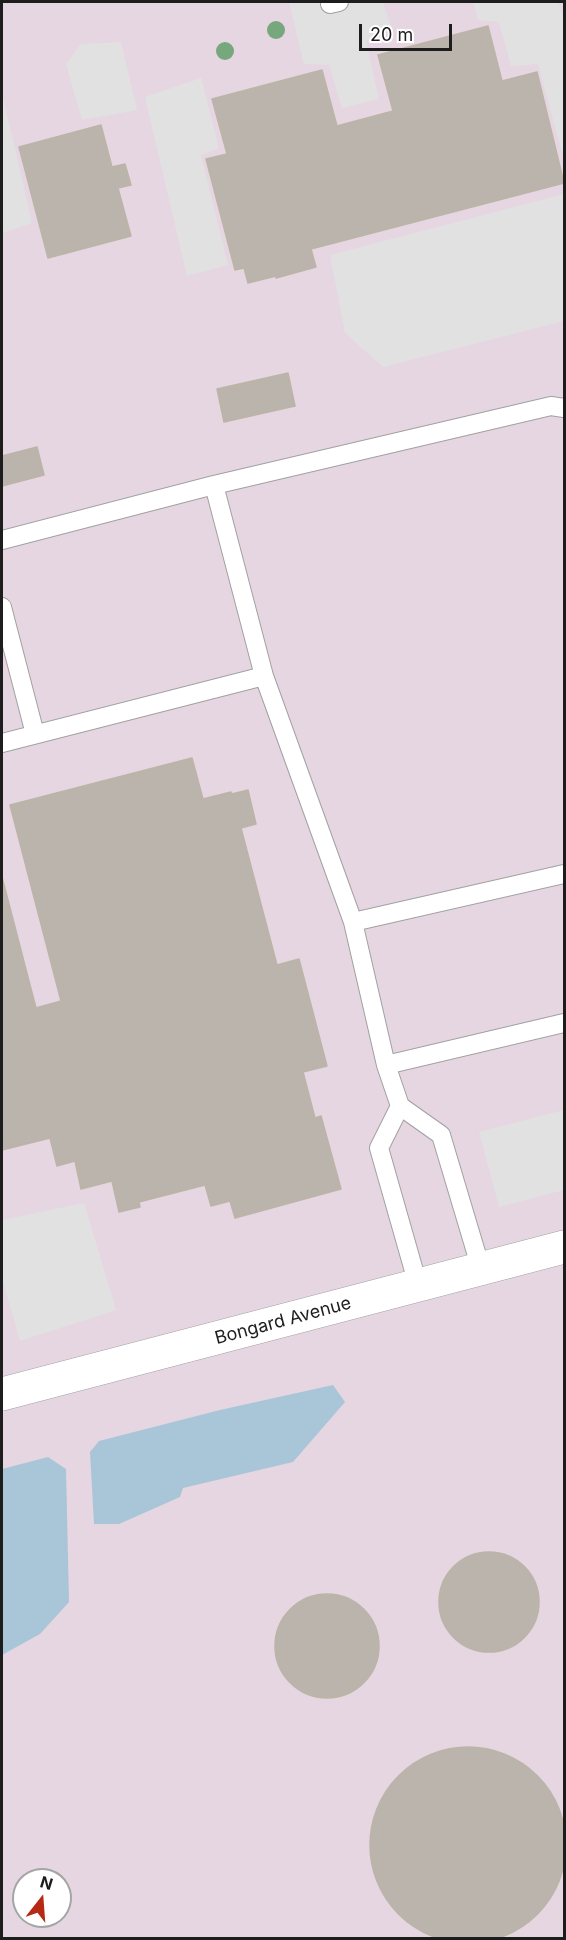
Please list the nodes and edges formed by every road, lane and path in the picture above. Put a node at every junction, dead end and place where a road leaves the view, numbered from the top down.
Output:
1 (564, 408) edge
2 (214, 484) junction
3 (2, 540) edge
4 (2, 607) edge
5 (264, 676) junction
6 (35, 734) junction
7 (2, 743) edge
8 (564, 874) edge
9 (353, 922) junction
10 (564, 1023) edge
11 (386, 1065) junction
12 (400, 1106) junction
13 (564, 1247) edge
14 (481, 1269) junction
15 (418, 1285) junction
16 (2, 1394) edge

1 - 2 lane
2 - 3 lane
2 - 5 lane
4 - 6 lane
5 - 6 lane
5 - 9 lane
6 - 7 lane
8 - 9 lane
9 - 11 lane
10 - 11 lane
11 - 12 lane
12 - 14 lane
12 - 15 lane
13 - 14 street, Bongard Avenue
14 - 15 street, Bongard Avenue
15 - 16 street, Bongard Avenue

